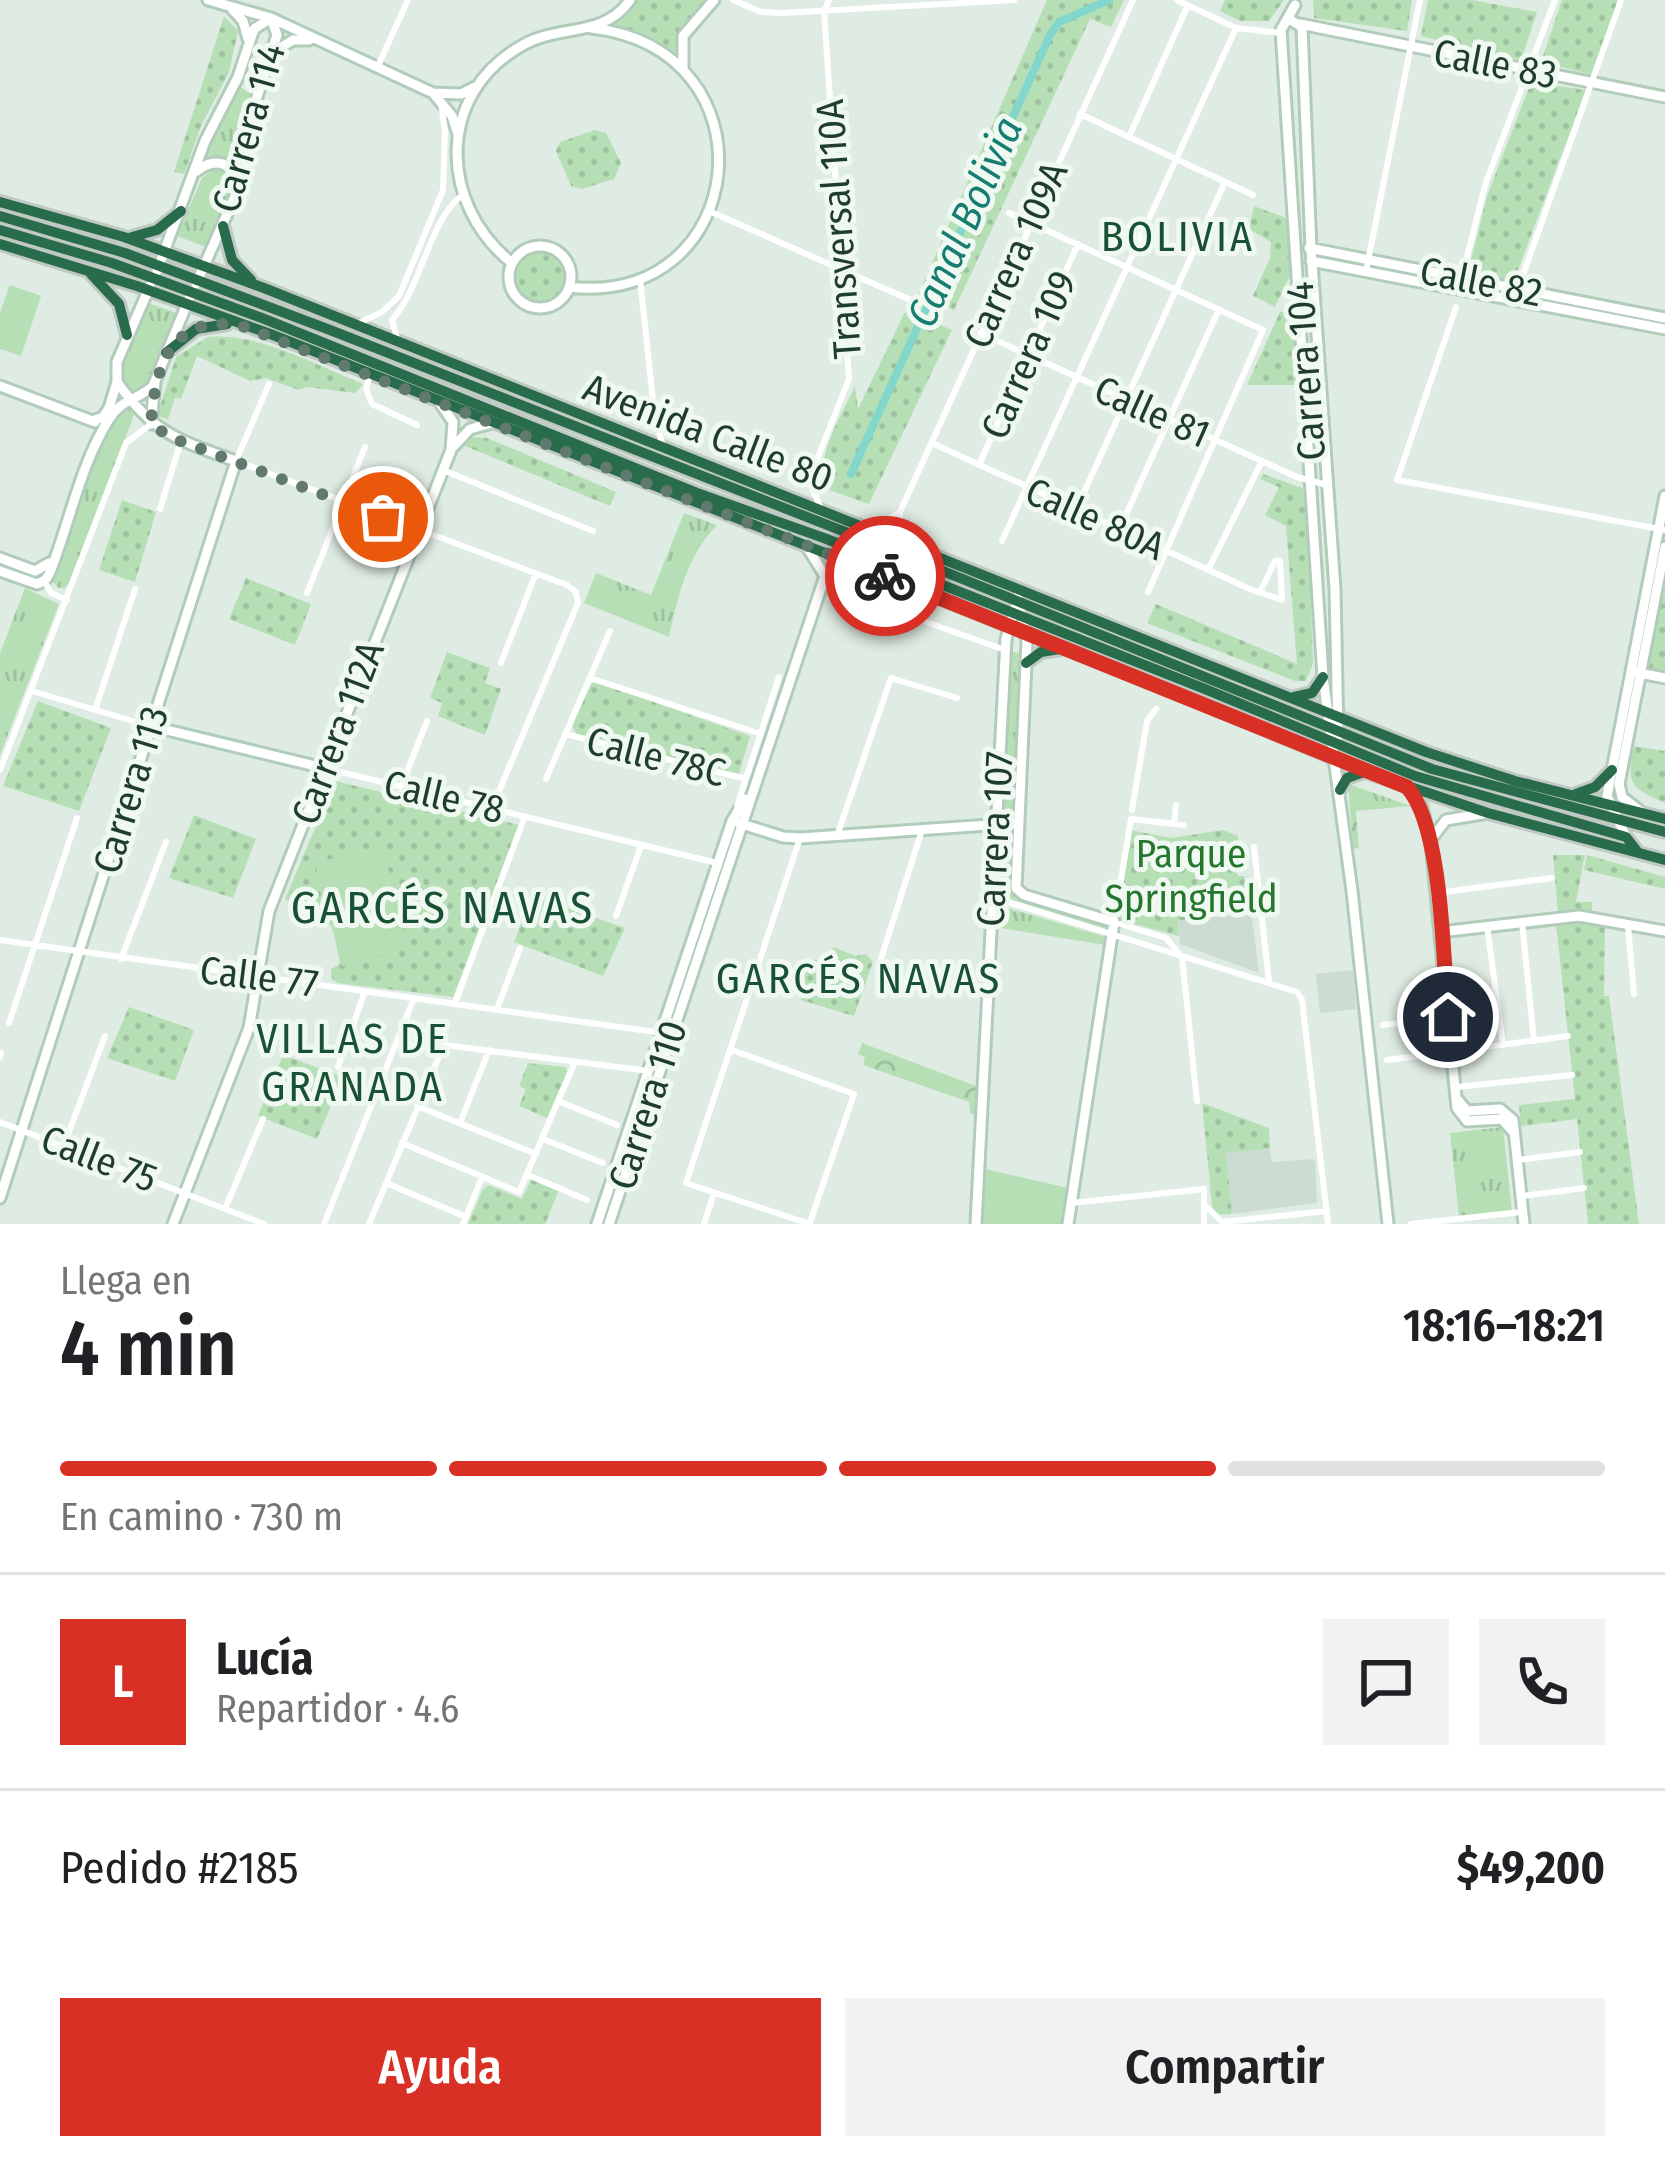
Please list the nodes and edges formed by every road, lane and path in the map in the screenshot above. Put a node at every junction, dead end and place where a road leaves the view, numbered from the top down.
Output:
1 (208, 0) edge
2 (408, 0) edge
3 (631, 0) edge
4 (713, 0) edge
5 (733, 0) edge
6 (829, 0) edge
7 (1014, 0) edge
8 (1133, 0) edge
9 (1178, 0) edge
10 (1420, 0) edge
11 (1555, 0) edge
12 (1622, 0) edge
13 (1294, 3) edge
14 (226, 5) junction
15 (1187, 5) junction
16 (824, 11) junction
17 (271, 18) junction
18 (1296, 26) junction
19 (591, 28) junction
20 (1237, 28) junction
21 (1262, 29) junction
22 (1282, 34) junction
23 (320, 42) junction
24 (248, 43) junction
25 (1411, 48) junction
26 (272, 54) junction
27 (377, 68) junction
28 (683, 69) junction
29 (1530, 71) junction
30 (238, 76) junction
31 (261, 82) junction
32 (1593, 83) junction
33 (479, 85) junction
34 (437, 96) junction
35 (1665, 97) edge
36 (1079, 114) junction
37 (458, 136) junction
38 (1129, 137) junction
39 (1177, 159) junction
40 (193, 177) junction
41 (1226, 182) junction
42 (239, 189) junction
43 (462, 195) junction
44 (1253, 195) dead end
45 (0, 202) edge
46 (181, 211) junction
47 (709, 212) junction
48 (1009, 212) dead end
49 (0, 216) edge
50 (1031, 222) junction
51 (223, 226) junction
52 (0, 230) edge
53 (124, 237) junction
54 (0, 244) edge
55 (1078, 244) junction
56 (1298, 246) junction
57 (165, 251) junction
58 (1311, 255) junction
59 (1299, 259) junction
60 (512, 263) junction
61 (159, 265) junction
62 (205, 266) junction
63 (1366, 266) junction
64 (78, 267) junction
65 (840, 267) junction
66 (1128, 267) junction
67 (640, 279) junction
68 (151, 284) junction
69 (1460, 284) junction
70 (569, 287) junction
71 (264, 288) junction
72 (1176, 290) junction
73 (192, 292) junction
74 (1515, 294) junction
75 (913, 302) dead end
76 (1570, 305) junction
77 (1456, 307) dead end
78 (1219, 310) junction
79 (1665, 318) edge
80 (353, 325) junction
81 (242, 326) junction
82 (1665, 329) edge
83 (980, 334) junction
84 (127, 335) junction
85 (403, 345) junction
86 (166, 353) junction
87 (1029, 356) junction
88 (370, 374) junction
89 (1077, 378) junction
90 (155, 381) junction
91 (117, 382) junction
92 (269, 384) dead end
93 (0, 386) edge
94 (131, 396) junction
95 (1126, 400) junction
96 (439, 402) junction
97 (1169, 420) junction
98 (92, 421) junction
99 (492, 423) junction
100 (151, 424) junction
101 (417, 425) dead end
102 (102, 431) junction
103 (1215, 440) junction
104 (181, 441) junction
105 (932, 442) junction
106 (663, 446) junction
107 (365, 447) dead end
108 (451, 450) junction
109 (236, 461) junction
110 (1262, 461) junction
111 (979, 466) junction
112 (443, 470) junction
113 (1313, 482) junction
114 (1327, 485) junction
115 (1027, 488) junction
116 (1665, 496) edge
117 (343, 502) junction
118 (160, 509) dead end
119 (822, 509) junction
120 (1076, 510) junction
121 (900, 512) junction
122 (872, 529) junction
123 (1662, 529) edge
124 (418, 530) junction
125 (1119, 530) junction
126 (593, 531) dead end
127 (1002, 541) dead end
128 (908, 543) junction
129 (806, 547) junction
130 (1665, 547) edge
131 (1166, 551) junction
132 (53, 555) junction
133 (0, 557) edge
134 (883, 562) junction
135 (859, 567) junction
136 (1208, 570) junction
137 (0, 571) edge
138 (536, 574) junction
139 (44, 581) junction
140 (823, 581) junction
141 (898, 581) junction
142 (1010, 584) junction
143 (135, 589) dead end
144 (1148, 592) dead end
145 (1260, 592) junction
146 (307, 593) dead end
147 (67, 600) junction
148 (1015, 615) junction
149 (610, 631) dead end
150 (1026, 634) junction
151 (1064, 649) junction
152 (1005, 650) junction
153 (501, 663) dead end
154 (1026, 664) junction
155 (1634, 672) junction
156 (779, 676) dead end
157 (590, 677) junction
158 (1323, 677) junction
159 (1665, 678) edge
160 (1192, 684) junction
161 (1167, 688) junction
162 (32, 692) junction
163 (1289, 696) junction
164 (957, 698) dead end
165 (1156, 709) dead end
166 (95, 710) junction
167 (1327, 712) junction
168 (427, 722) dead end
169 (150, 726) junction
170 (1336, 732) junction
171 (566, 734) junction
172 (766, 735) junction
173 (1336, 759) junction
174 (324, 768) junction
175 (0, 770) edge
176 (1612, 770) junction
177 (1372, 774) junction
178 (546, 779) dead end
179 (751, 780) junction
180 (401, 787) junction
181 (1407, 787) junction
182 (1340, 790) junction
183 (1570, 795) junction
184 (1609, 804) junction
185 (1177, 805) dead end
186 (492, 808) junction
187 (1488, 813) junction
188 (1645, 814) junction
189 (1131, 815) junction
190 (525, 816) junction
191 (77, 818) dead end
192 (1665, 819) edge
193 (1616, 820) junction
194 (737, 823) junction
195 (1018, 823) junction
196 (1174, 824) junction
197 (995, 825) junction
198 (1184, 825) dead end
199 (922, 830) junction
200 (1665, 832) edge
201 (837, 836) junction
202 (1626, 837) junction
203 (800, 838) junction
204 (166, 842) dead end
205 (641, 844) junction
206 (1431, 844) junction
207 (1254, 848) dead end
208 (1640, 854) junction
209 (1665, 860) edge
210 (718, 863) junction
211 (1552, 878) dead end
212 (1436, 893) junction
213 (992, 897) junction
214 (616, 916) dead end
215 (1114, 922) junction
216 (1522, 922) junction
217 (1628, 923) junction
218 (1487, 926) junction
219 (1665, 931) edge
220 (1440, 932) junction
221 (1112, 936) junction
222 (0, 940) edge
223 (35, 946) junction
224 (520, 948) dead end
225 (80, 953) junction
226 (1182, 958) junction
227 (121, 959) junction
228 (880, 962) dead end
229 (260, 976) junction
230 (1269, 982) junction
231 (365, 991) junction
232 (1634, 994) dead end
233 (414, 998) junction
234 (454, 1003) junction
235 (497, 1009) junction
236 (672, 1016) junction
237 (1448, 1017) junction
238 (9, 1023) dead end
239 (1383, 1025) dead end
240 (662, 1033) junction
241 (105, 1036) dead end
242 (1568, 1036) dead end
243 (1534, 1041) junction
244 (1503, 1045) junction
245 (489, 1050) junction
246 (732, 1050) junction
247 (1451, 1051) junction
248 (1388, 1060) dead end
249 (575, 1062) junction
250 (338, 1067) dead end
251 (649, 1071) junction
252 (1572, 1075) dead end
253 (1455, 1092) junction
254 (558, 1101) junction
255 (1197, 1101) dead end
256 (417, 1106) junction
257 (263, 1119) dead end
258 (0, 1122) edge
259 (460, 1124) junction
260 (617, 1125) dead end
261 (22, 1129) junction
262 (543, 1139) junction
263 (402, 1143) junction
264 (64, 1145) junction
265 (1580, 1152) dead end
266 (536, 1154) junction
267 (1517, 1160) junction
268 (603, 1163) dead end
269 (527, 1175) junction
270 (482, 1176) junction
271 (386, 1183) junction
272 (1584, 1189) dead end
273 (715, 1192) junction
274 (185, 1193) junction
275 (1521, 1196) junction
276 (0, 1198) edge
277 (587, 1200) dead end
278 (1071, 1203) junction
279 (1204, 1203) junction
280 (226, 1209) junction
281 (1327, 1211) junction
282 (1523, 1218) edge
283 (464, 1221) edge
284 (373, 1223) edge
285 (173, 1224) edge
286 (264, 1224) edge
287 (324, 1224) edge
288 (597, 1224) edge
289 (609, 1224) edge
290 (704, 1224) edge
291 (810, 1224) edge
292 (976, 1224) edge
293 (1067, 1224) edge
294 (1204, 1224) edge
295 (1328, 1224) edge
296 (1388, 1224) edge
297 (1412, 1224) edge

1 - 14 street
2 - 27 street
3 - 19 street
4 - 28 street
5 - 16 street
6 - 16 street
7 - 16 street
8 - 36 street, Carrera 109A
9 - 15 street
10 - 25 street
11 - 29 street
12 - 32 street
13 - 18 street, Carrera 104
14 - 17 street
14 - 24 street
15 - 20 street
15 - 38 street
16 - 65 street, Transversal 110A
17 - 23 street
17 - 24 street, Carrera 114
17 - 26 street, Carrera 114
18 - 21 street
18 - 22 street, Carrera 104
18 - 22 street, Calle 83
18 - 25 street, Calle 83
18 - 58 street, Carrera 104
19 - 28 street
19 - 33 street
20 - 21 street
20 - 39 street
21 - 22 street
22 - 56 street, Carrera 104
23 - 26 street
23 - 27 street
24 - 30 street, Carrera 114
25 - 29 street, Calle 83
25 - 63 street
26 - 31 street, Carrera 114
27 - 34 street
28 - 47 street
29 - 32 street, Calle 83
29 - 69 street
30 - 31 street
30 - 40 street, Carrera 114
31 - 42 street, Carrera 114
32 - 35 street, Calle 83
32 - 74 street
33 - 34 street
33 - 37 street
34 - 37 street
34 - 80 street
36 - 38 street
36 - 50 street, Carrera 109A
37 - 43 street
38 - 39 street
39 - 41 street
39 - 66 street
40 - 42 street
40 - 46 street, Carrera 114
41 - 44 street
41 - 72 street
42 - 51 street, Carrera 114
43 - 60 street
43 - 85 street
45 - 53 highway, Avenida Calle 80
46 - 53 highway
46 - 57 street, Carrera 114
47 - 65 street
47 - 67 street
48 - 50 street
49 - 61 highway, Avenida Calle 80
50 - 55 street
50 - 83 street, Carrera 109A
51 - 62 street, Carrera 114
51 - 71 highway
52 - 68 highway, Avenida Calle 80
53 - 57 highway, Avenida Calle 80
54 - 64 highway, Avenida Calle 80
55 - 66 street
55 - 87 street, Carrera 109
56 - 58 street, Calle 82
56 - 59 street, Carrera 104
57 - 61 street, Carrera 114
57 - 62 highway, Avenida Calle 80
58 - 59 street, Calle 82
58 - 63 street, Calle 82
58 - 114 street, Carrera 104
59 - 113 street, Carrera 104
60 - 70 street
60 - 70 street
61 - 68 street, Carrera 114
61 - 73 highway, Avenida Calle 80
62 - 71 highway, Avenida Calle 80
62 - 73 street, Carrera 114
63 - 69 street, Calle 82
64 - 68 highway, Avenida Calle 80
64 - 84 highway
65 - 75 street
65 - 119 street, Transversal 110A
66 - 72 street
66 - 89 street
67 - 70 street
67 - 106 street
68 - 73 highway, Avenida Calle 80
68 - 84 street, Carrera 114
69 - 74 street, Calle 82
71 - 80 highway, Avenida Calle 80
72 - 78 street
72 - 95 street
73 - 81 highway, Avenida Calle 80
73 - 86 street, Carrera 114
73 - 134 highway, Avenida Calle 80
73 - 148 highway, Avenida Calle 80
74 - 76 street, Calle 82
76 - 79 street, Calle 82
76 - 82 street, Calle 82
77 - 123 street
78 - 97 street
78 - 103 street
80 - 85 highway, Avenida Calle 80
81 - 86 highway
81 - 88 highway, Avenida Calle 80
83 - 87 street, Calle 81
83 - 105 street, Carrera 109A
84 - 91 street, Carrera 114
85 - 106 highway, Avenida Calle 80
86 - 90 street, Carrera 114
87 - 89 street, Calle 81
87 - 111 street, Carrera 109
88 - 96 highway, Avenida Calle 80
88 - 101 street
89 - 95 street, Calle 81
89 - 115 street
90 - 94 street
90 - 100 street, Carrera 114
91 - 94 street
91 - 98 street, Carrera 114
92 - 109 street, Carrera 113
93 - 98 street
94 - 100 street
94 - 102 street
95 - 97 street, Calle 81
95 - 120 street
96 - 99 highway, Avenida Calle 80
96 - 108 street
97 - 103 street, Calle 81
97 - 125 street
98 - 102 street
99 - 108 street
99 - 129 highway, Avenida Calle 80
100 - 104 street
100 - 147 street
102 - 132 street
103 - 110 street, Calle 81
103 - 131 street
104 - 109 street
104 - 118 street
105 - 111 street, Calle 80A
105 - 121 street, Carrera 109A
106 - 119 highway, Avenida Calle 80
107 - 117 street
108 - 112 street, Carrera 112A
109 - 117 street
109 - 169 street, Carrera 113
110 - 113 street, Calle 81
110 - 136 street
111 - 115 street, Calle 80A
112 - 124 street, Carrera 112A
112 - 126 street
113 - 114 street, Calle 81
113 - 158 street, Carrera 104
114 - 170 street, Carrera 104
115 - 120 street, Calle 80A
115 - 127 street
116 - 123 street
117 - 124 street
117 - 146 street
119 - 122 highway, Avenida Calle 80
120 - 125 street, Calle 80A
121 - 122 street
121 - 128 street
122 - 128 highway, Avenida Calle 80
123 - 155 street
124 - 138 street
124 - 174 street, Carrera 112A
125 - 131 street, Calle 80A
128 - 142 highway, Avenida Calle 80
129 - 135 highway, Avenida Calle 80
129 - 140 street
130 - 155 street
131 - 136 street, Calle 80A
131 - 144 street
132 - 133 street
132 - 139 street
134 - 141 highway
134 - 148 highway, Avenida Calle 80
135 - 140 street
135 - 141 highway, Avenida Calle 80
136 - 145 street, Calle 80A
137 - 139 street
138 - 153 street
138 - 186 street
139 - 147 street
140 - 152 street
140 - 172 street, Carrera 110
141 - 148 highway, Avenida Calle 80
142 - 148 street, Carrera 107
142 - 163 highway, Avenida Calle 80
143 - 166 street
145 - 145 street
147 - 162 street
148 - 150 highway, Avenida Calle 80
148 - 152 street, Carrera 107
148 - 160 highway, Avenida Calle 80
148 - 170 highway, Avenida Calle 80
149 - 157 street
150 - 151 highway, Avenida Calle 80
150 - 154 street, Carrera 107
151 - 154 highway
151 - 161 highway, Avenida Calle 80
152 - 197 street, Carrera 107
154 - 195 street, Carrera 107
155 - 159 street
155 - 176 street
155 - 188 street
156 - 172 street, Carrera 110
157 - 171 street
157 - 172 street
158 - 163 highway
158 - 167 street, Carrera 104
160 - 161 highway
160 - 170 highway, Avenida Calle 80
161 - 173 highway, Avenida Calle 80
162 - 166 street, Calle 78
162 - 175 street
163 - 167 highway, Avenida Calle 80
164 - 201 street
165 - 189 street
166 - 169 street, Calle 78
167 - 170 highway, Avenida Calle 80
168 - 180 street
169 - 174 street, Calle 78
169 - 225 street, Carrera 113
170 - 173 street, Carrera 104
170 - 183 highway, Avenida Calle 80
170 - 193 highway, Avenida Calle 80
170 - 202 highway, Avenida Calle 80
171 - 178 street
171 - 179 street, Calle 78C
172 - 179 street, Carrera 110
173 - 177 highway, Avenida Calle 80
173 - 182 street, Carrera 104
174 - 180 street, Calle 78
174 - 229 street, Carrera 112A
176 - 183 highway
176 - 184 street
177 - 181 highway, Avenida Calle 80
177 - 182 highway
179 - 194 street, Carrera 110
180 - 186 street, Calle 78
181 - 187 highway, Avenida Calle 80
181 - 206 street
182 - 296 street, Carrera 104
183 - 184 highway, Avenida Calle 80
184 - 188 highway, Avenida Calle 80
184 - 193 street
185 - 196 street
186 - 190 street, Calle 78
187 - 206 street
187 - 208 highway, Avenida Calle 80
188 - 192 highway, Avenida Calle 80
189 - 196 street
189 - 215 street
190 - 205 street, Calle 78
190 - 234 street
191 - 223 street
193 - 200 highway, Avenida Calle 80
193 - 202 street
194 - 203 street
194 - 210 street, Carrera 110
194 - 236 street, Carrera 110
195 - 197 street
195 - 215 street, Carrera 107
196 - 198 street
197 - 199 street
197 - 213 street, Carrera 107
199 - 201 street
199 - 228 street
201 - 203 street
202 - 208 highway
203 - 246 street
204 - 227 street
205 - 210 street, Calle 78
205 - 214 street
206 - 212 street
207 - 230 street
208 - 209 highway, Avenida Calle 80
210 - 236 street, Carrera 110
211 - 212 street
212 - 220 street
213 - 221 street
213 - 292 street, Carrera 107
215 - 221 street
215 - 226 street
216 - 217 street
216 - 218 street
216 - 243 street
217 - 219 street
217 - 232 street
218 - 220 street
218 - 244 street
220 - 237 street
221 - 226 street
221 - 278 street
222 - 223 street, Calle 77
223 - 225 street, Calle 77
223 - 238 street
224 - 235 street
225 - 227 street, Calle 77
225 - 261 street, Carrera 113
226 - 230 street
226 - 255 street
227 - 229 street, Calle 77
229 - 231 street, Calle 77
229 - 274 street, Carrera 112A
230 - 281 street
231 - 233 street, Calle 77
231 - 250 street
233 - 234 street, Calle 77
233 - 287 street
234 - 235 street, Calle 77
235 - 240 street, Calle 77
236 - 240 street, Carrera 110
236 - 289 street, Carrera 110
237 - 239 street
237 - 247 street
240 - 251 street, Carrera 110
241 - 264 street
242 - 243 street
243 - 244 street
244 - 247 street
245 - 249 street
245 - 256 street
245 - 259 street
246 - 273 street
246 - 291 street
247 - 248 street
247 - 253 street
249 - 251 street
249 - 254 street
251 - 288 street, Carrera 110
252 - 253 street
253 - 267 street
254 - 260 street
254 - 262 street
256 - 259 street
256 - 263 street
257 - 280 street
258 - 261 street, Calle 75
259 - 266 street
261 - 264 street, Calle 75
261 - 276 street, Carrera 113
262 - 266 street
262 - 268 street
263 - 270 street
263 - 271 street
264 - 274 street, Calle 75
265 - 267 street
266 - 269 street
267 - 275 street
269 - 270 street
269 - 277 street
270 - 283 street
271 - 283 street
271 - 284 street
272 - 275 street
273 - 290 street
273 - 291 street
274 - 280 street, Calle 75
274 - 285 street, Carrera 112A
275 - 282 street
278 - 279 street
278 - 293 street
279 - 281 street
279 - 294 street
280 - 286 street, Calle 75
281 - 295 street
282 - 297 street

